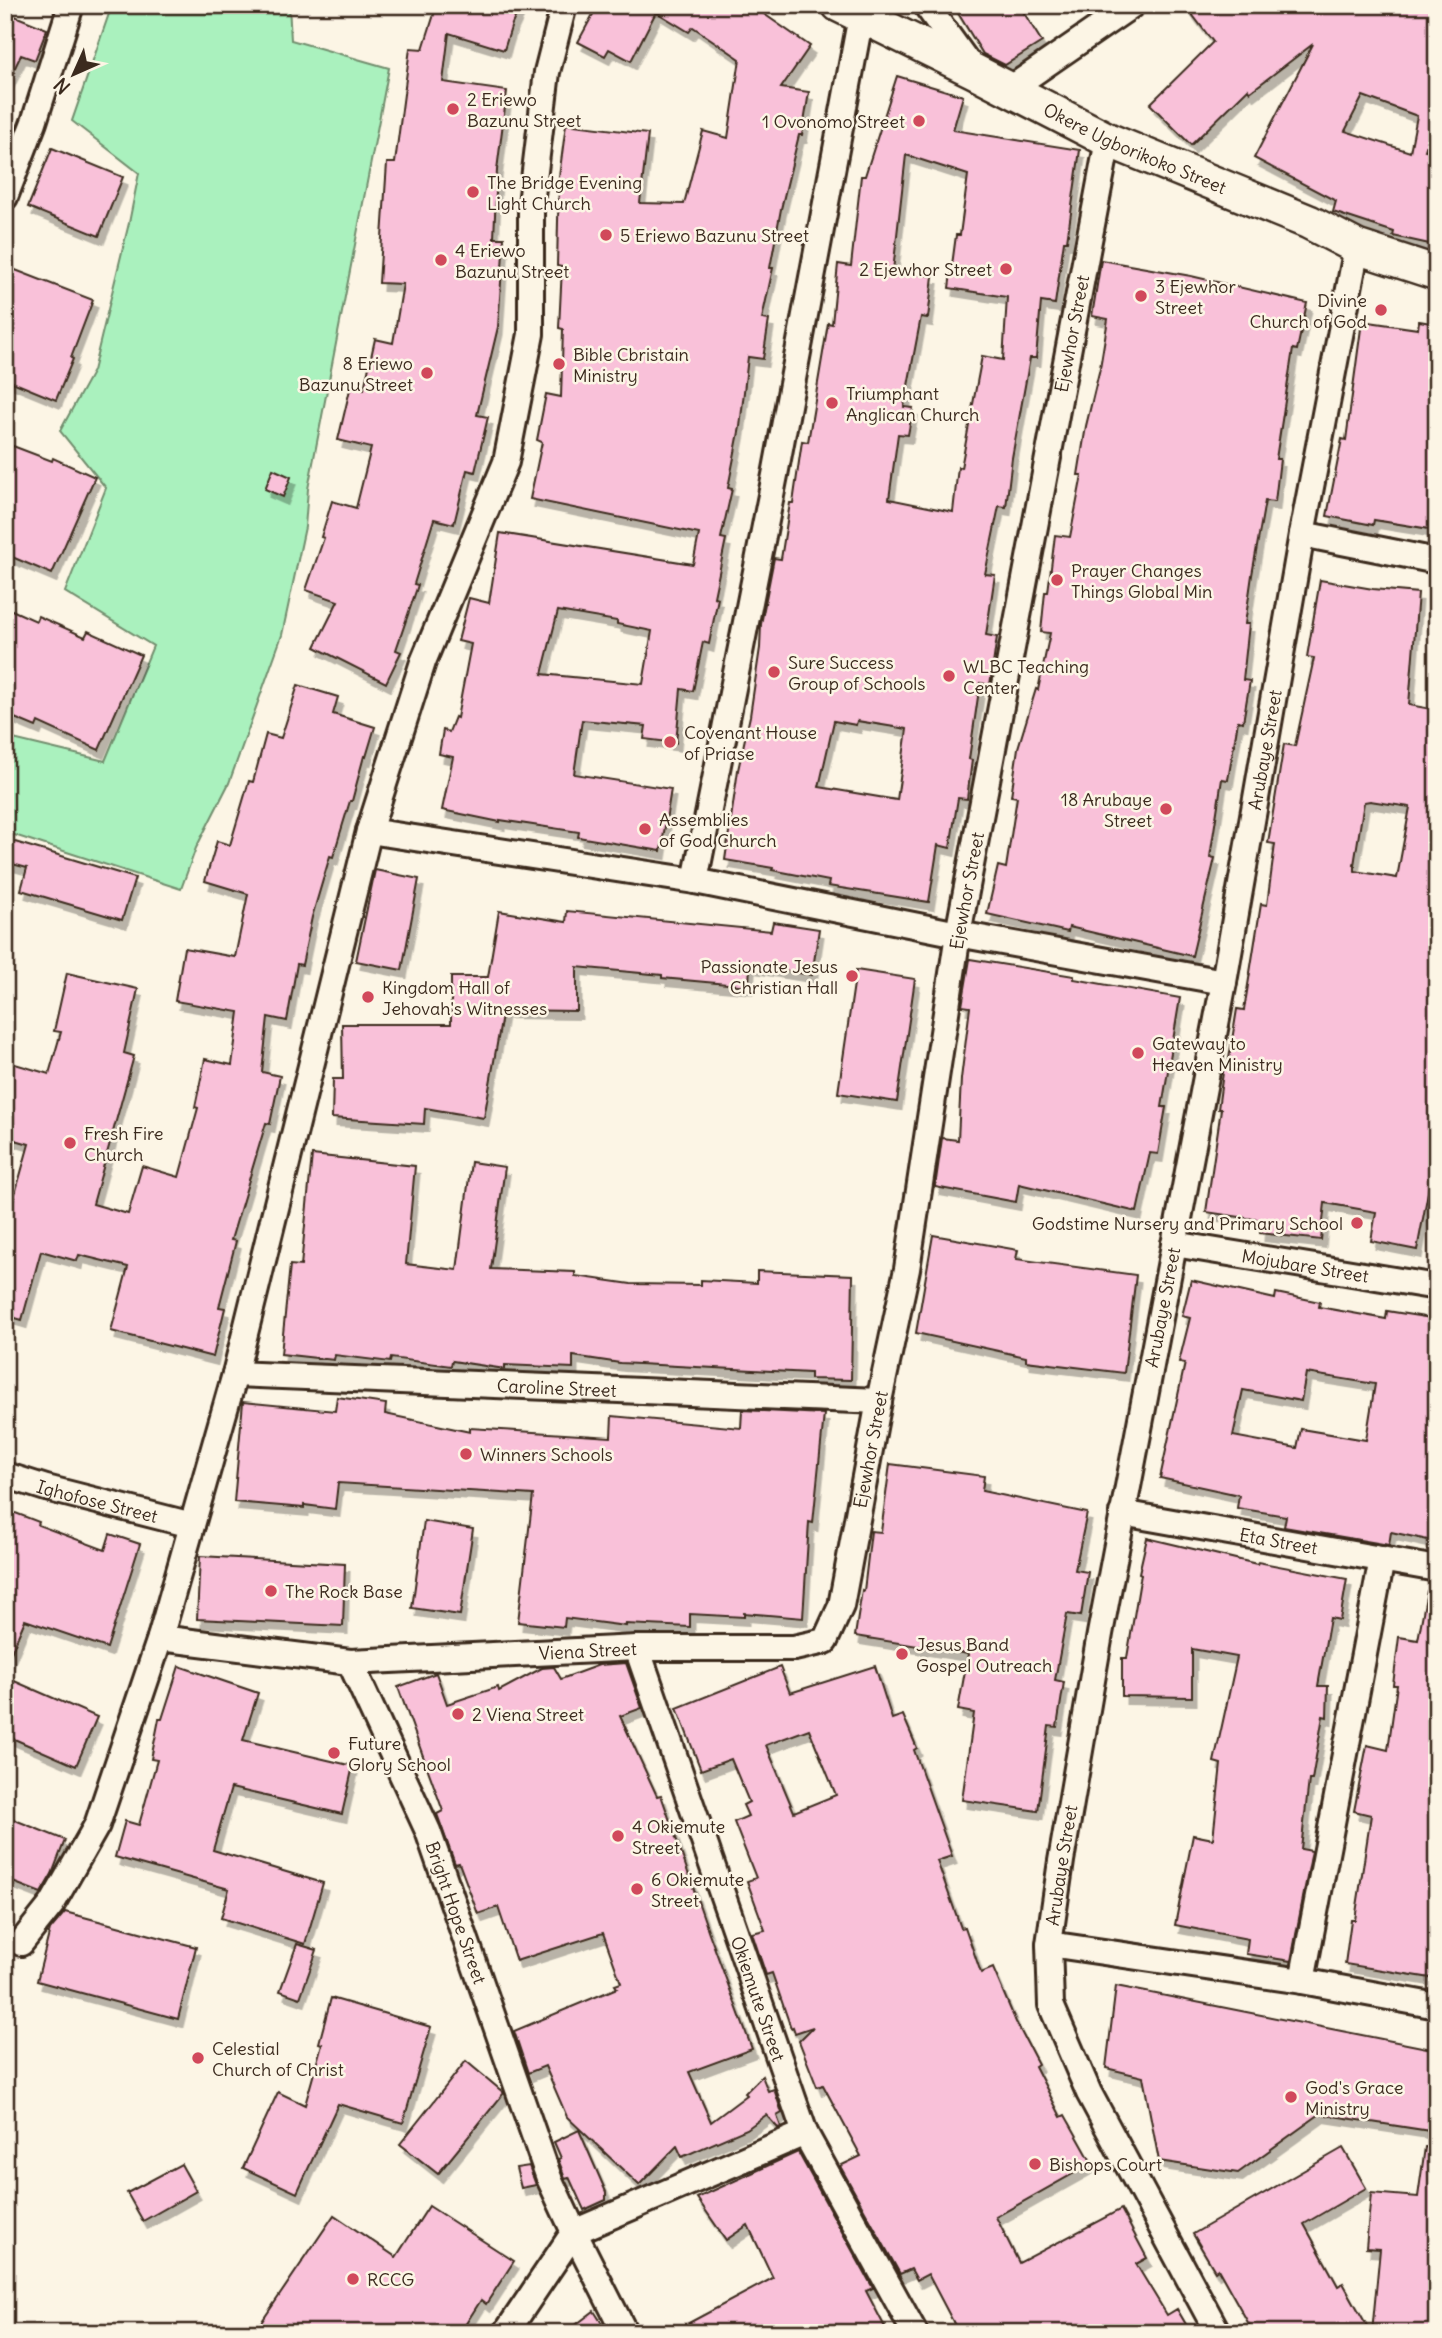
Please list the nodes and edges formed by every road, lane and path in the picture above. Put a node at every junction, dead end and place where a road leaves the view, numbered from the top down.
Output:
1 (71, 5) edge
2 (564, 5) edge
3 (926, 5) edge
4 (1132, 5) edge
5 (850, 10) edge
6 (974, 71) junction
7 (1010, 89) junction
8 (1108, 140) junction
9 (5, 197) edge
10 (1357, 247) junction
11 (1437, 273) edge
12 (1302, 534) junction
13 (1437, 561) edge
14 (369, 831) junction
15 (695, 881) junction
16 (958, 934) junction
17 (1224, 982) junction
18 (1174, 1244) junction
19 (1437, 1287) edge
20 (235, 1374) junction
21 (879, 1401) junction
22 (5, 1475) edge
23 (1122, 1513) junction
24 (192, 1525) junction
25 (1382, 1559) junction
26 (1437, 1569) edge
27 (160, 1638) junction
28 (825, 1641) joint
29 (637, 1648) junction
30 (350, 1662) junction
31 (21, 1943) dead end
32 (1049, 1944) junction
33 (1302, 1982) junction
34 (1437, 2006) edge
35 (805, 2133) junction
36 (574, 2232) junction
37 (506, 2333) edge
38 (625, 2333) edge
39 (915, 2333) edge
40 (1219, 2333) edge

1 - 9 street
2 - 14 street
3 - 6 street
4 - 7 street
5 - 6 street, Okere Ugborikoko Street
5 - 15 street
6 - 7 street, Okere Ugborikoko Street
7 - 8 street, Okere Ugborikoko Street
8 - 10 street, Okere Ugborikoko Street
8 - 16 street, Ejewhor Street
10 - 11 street, Okere Ugborikoko Street
10 - 12 street, Arubaye Street
12 - 13 street
12 - 17 street, Arubaye Street
14 - 15 street
14 - 20 street
15 - 16 street
16 - 17 street
16 - 21 street, Ejewhor Street
17 - 18 street, Arubaye Street
18 - 19 street, Mojubare Street
18 - 23 street, Arubaye Street
20 - 21 street, Caroline Street
20 - 24 street
21 - 28 street, Ejewhor Street
22 - 24 street, Ighofose Street
23 - 25 street, Eta Street
23 - 32 street, Arubaye Street
24 - 27 street
25 - 26 street, Eta Street
25 - 33 street
27 - 30 street
27 - 31 street
28 - 29 street, Viena Street
29 - 30 street, Viena Street
29 - 35 street, Okiemute Street
30 - 36 street, Bright Hope Street
32 - 33 street
32 - 40 street, Arubaye Street
33 - 34 street
35 - 36 street
35 - 39 street, Okiemute Street
36 - 37 street
36 - 38 street, Bright Hope Street

